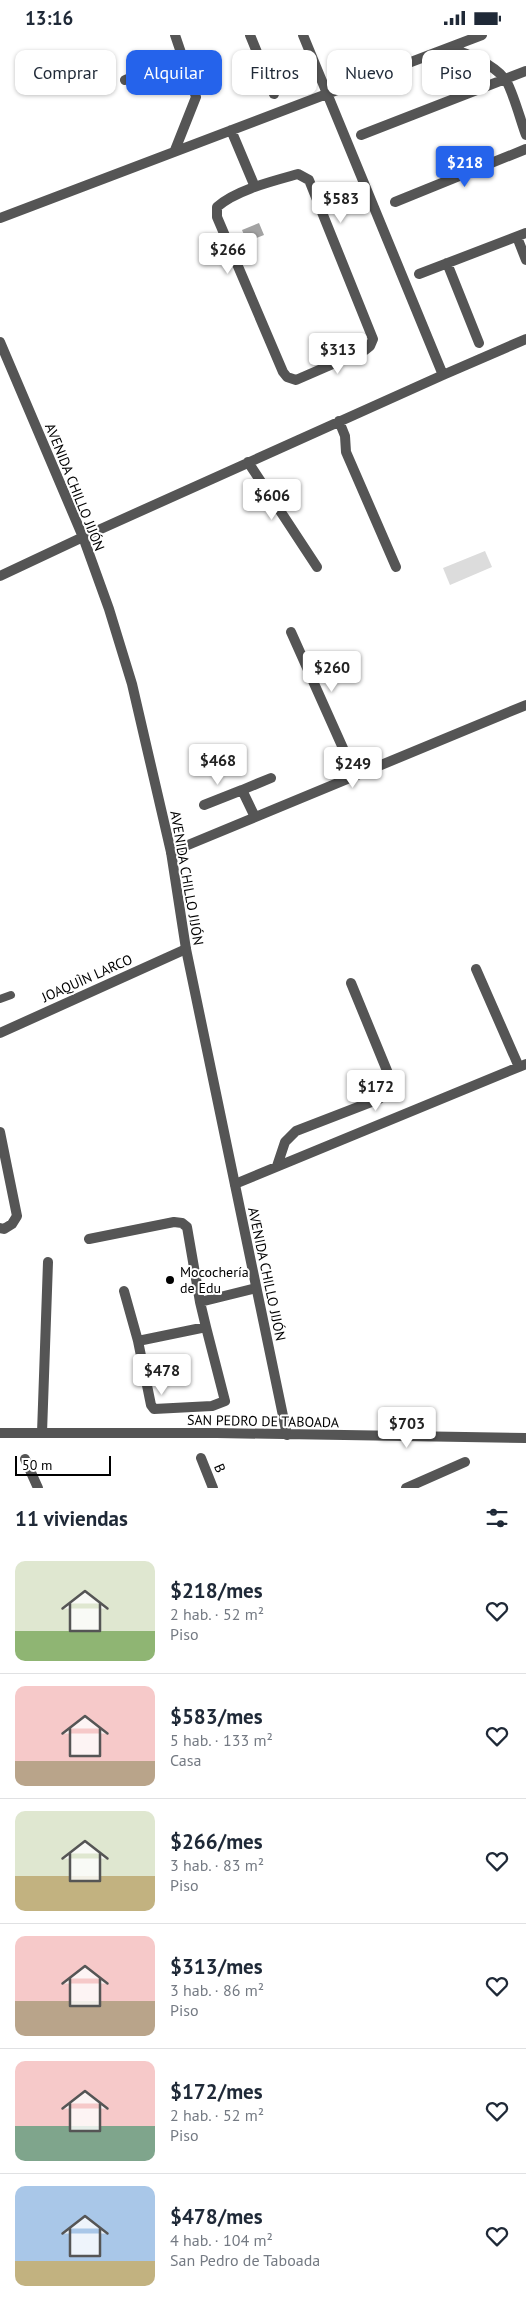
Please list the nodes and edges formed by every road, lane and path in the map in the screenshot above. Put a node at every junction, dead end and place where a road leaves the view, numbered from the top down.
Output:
1 (175, 35) edge
2 (250, 35) edge
3 (303, 35) edge
4 (482, 35) edge
5 (449, 49) junction
6 (180, 50) edge
7 (256, 50) edge
8 (526, 71) edge
9 (505, 79) junction
10 (195, 95) edge
11 (326, 95) junction
12 (230, 130) junction
13 (361, 135) dead end
14 (526, 135) edge
15 (526, 149) edge
16 (175, 150) junction
17 (255, 187) junction
18 (395, 203) dead end
19 (0, 218) edge
20 (522, 235) edge
21 (526, 260) edge
22 (447, 263) junction
23 (419, 274) dead end
24 (526, 339) edge
25 (0, 343) edge
26 (479, 343) dead end
27 (443, 375) junction
28 (339, 421) junction
29 (248, 462) junction
30 (83, 537) junction
31 (316, 567) dead end
32 (396, 567) dead end
33 (0, 576) edge
34 (291, 632) dead end
35 (526, 705) edge
36 (355, 775) junction
37 (271, 778) dead end
38 (242, 790) junction
39 (204, 805) dead end
40 (255, 817) junction
41 (171, 852) junction
42 (186, 949) junction
43 (476, 969) dead end
44 (351, 983) dead end
45 (11, 995) dead end
46 (0, 999) edge
47 (0, 1033) edge
48 (522, 1066) edge
49 (0, 1132) edge
50 (277, 1166) junction
51 (235, 1184) junction
52 (0, 1227) edge
53 (89, 1239) dead end
54 (48, 1262) dead end
55 (256, 1288) junction
56 (124, 1291) dead end
57 (200, 1302) junction
58 (206, 1327) junction
59 (138, 1341) junction
60 (0, 1433) edge
61 (42, 1433) junction
62 (287, 1435) junction
63 (526, 1438) edge
64 (201, 1458) dead end
65 (25, 1459) dead end
66 (465, 1462) dead end
67 (38, 1488) edge
68 (214, 1488) edge
69 (406, 1488) edge

1 - 6 street
2 - 7 street
3 - 11 street
4 - 5 street
5 - 9 street
5 - 11 street
8 - 9 street
9 - 13 street
9 - 14 street
10 - 16 street
11 - 12 street
11 - 27 street
12 - 16 street
12 - 17 street
15 - 18 street
16 - 19 street
17 - 17 street
20 - 21 street
20 - 22 street
22 - 23 street
22 - 26 street
24 - 27 street
25 - 30 street, AVENIDA CHILLO JIJÓN
27 - 28 street
28 - 29 street
28 - 32 street
29 - 30 street
29 - 31 street
30 - 33 street
30 - 41 street, AVENIDA CHILLO JIJÓN
34 - 36 street
35 - 36 street
36 - 40 street
37 - 38 street
38 - 39 street
38 - 40 street
40 - 41 street
41 - 42 street, AVENIDA CHILLO JIJÓN
42 - 47 street, JOAQUÌN LARCO
42 - 51 street, AVENIDA CHILLO JIJÓN
43 - 48 street
44 - 50 street
45 - 46 lane
48 - 50 street
49 - 52 street
50 - 51 street
51 - 55 street, AVENIDA CHILLO JIJÓN
53 - 57 street
54 - 61 street
55 - 57 street
55 - 62 street, AVENIDA CHILLO JIJÓN
56 - 59 street
57 - 58 street
58 - 59 street
58 - 59 street
60 - 61 street, SAN PEDRO DE TABOADA
61 - 62 street, SAN PEDRO DE TABOADA
62 - 63 street, SAN PEDRO DE TABOADA
64 - 68 street, B
65 - 67 street
66 - 69 street

